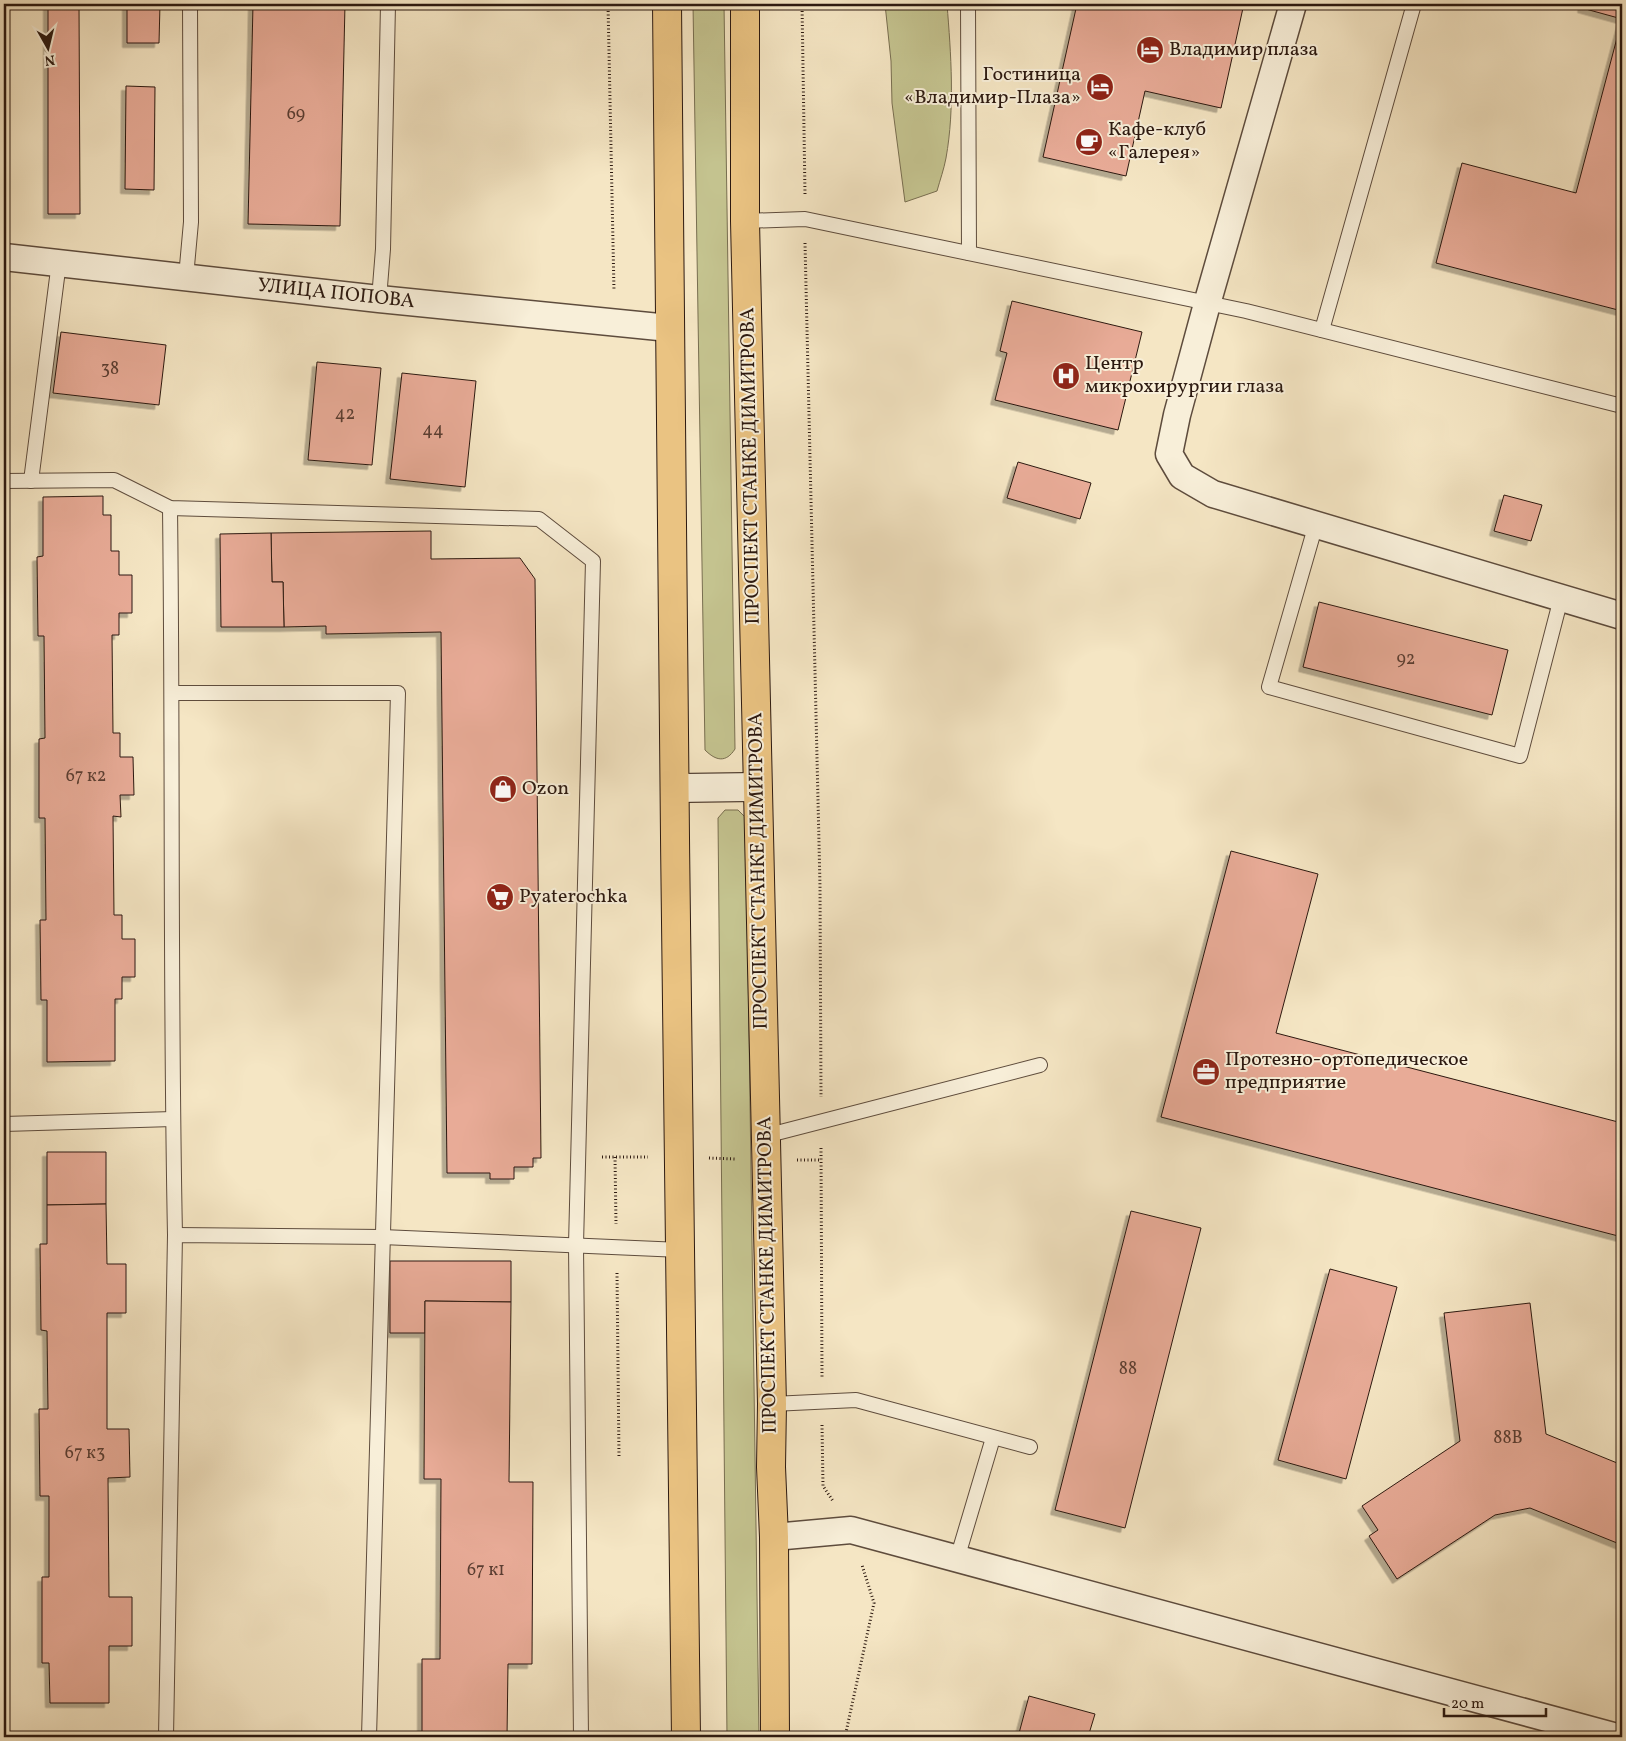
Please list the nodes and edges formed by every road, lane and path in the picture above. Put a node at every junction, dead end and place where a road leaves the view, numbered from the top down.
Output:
1 (190, 4) edge
2 (388, 4) edge
3 (608, 4) edge
4 (667, 4) edge
5 (745, 4) edge
6 (802, 4) edge
7 (968, 4) edge
8 (1293, 4) edge
9 (1414, 4) edge
10 (805, 218) junction
11 (746, 221) junction
12 (969, 253) junction
13 (4, 256) edge
14 (59, 262) junction
15 (186, 277) junction
16 (379, 299) junction
17 (1208, 304) junction
18 (614, 323) junction
19 (668, 328) junction
20 (1322, 330) junction
21 (1622, 406) edge
22 (4, 481) edge
23 (32, 481) junction
24 (170, 508) junction
25 (1316, 524) junction
26 (1561, 598) junction
27 (1622, 616) edge
28 (173, 693) junction
29 (757, 787) junction
30 (675, 788) junction
31 (1040, 1065) dead end
32 (172, 1119) junction
33 (821, 1122) junction
34 (4, 1124) edge
35 (766, 1136) junction
36 (615, 1157) dead end
37 (174, 1235) junction
38 (382, 1237) junction
39 (576, 1245) junction
40 (617, 1247) junction
41 (681, 1250) junction
42 (822, 1402) junction
43 (772, 1404) junction
44 (994, 1438) junction
45 (1030, 1448) dead end
46 (619, 1457) dead end
47 (851, 1530) junction
48 (774, 1537) junction
49 (957, 1559) junction
50 (166, 1737) edge
51 (369, 1737) edge
52 (581, 1737) edge
53 (686, 1737) edge
54 (775, 1737) edge
55 (845, 1737) edge
56 (1617, 1737) edge

1 - 15 lane
2 - 16 lane
3 - 18 path
4 - 19 main road
5 - 11 main road, ПРОСПЕКТ СТАНКЕ ДИМИТРОВА
6 - 10 path
7 - 12 lane
8 - 17 street
9 - 20 lane
10 - 11 lane
10 - 12 lane
10 - 33 path
11 - 29 main road, ПРОСПЕКТ СТАНКЕ ДИМИТРОВА
12 - 17 lane
13 - 14 street, УЛИЦА ПОПОВА
14 - 15 street, УЛИЦА ПОПОВА
14 - 23 lane
15 - 16 street, УЛИЦА ПОПОВА
16 - 18 street, УЛИЦА ПОПОВА
17 - 20 lane
17 - 25 street
18 - 19 street, УЛИЦА ПОПОВА
19 - 30 main road
20 - 21 lane
22 - 23 lane
23 - 24 lane
24 - 28 lane
24 - 39 lane
25 - 26 street
25 - 26 lane
26 - 27 street
28 - 32 lane
28 - 38 lane
29 - 30 main road
29 - 35 main road, ПРОСПЕКТ СТАНКЕ ДИМИТРОВА
30 - 41 main road
31 - 33 lane
32 - 34 lane
32 - 37 lane
33 - 35 lane
33 - 42 path
35 - 43 main road, ПРОСПЕКТ СТАНКЕ ДИМИТРОВА
36 - 40 path
37 - 38 lane
37 - 50 lane
38 - 39 lane
38 - 51 lane
39 - 40 lane
39 - 52 lane
40 - 41 lane
40 - 46 path
41 - 53 main road
42 - 43 lane
42 - 44 lane
42 - 47 path
43 - 48 main road, ПРОСПЕКТ СТАНКЕ ДИМИТРОВА
44 - 45 lane
44 - 49 lane
47 - 48 street
47 - 49 street
47 - 55 path
48 - 54 main road, ПРОСПЕКТ СТАНКЕ ДИМИТРОВА
49 - 56 street

